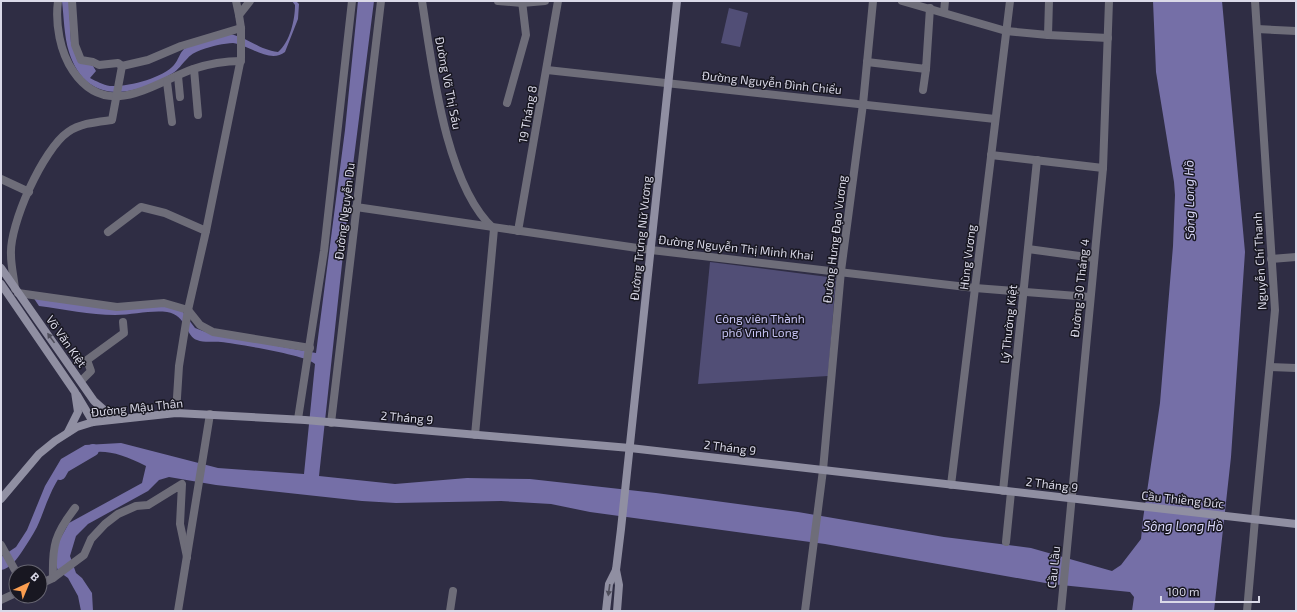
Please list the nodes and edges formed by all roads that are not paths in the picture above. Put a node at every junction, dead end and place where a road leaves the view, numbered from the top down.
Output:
1 (58, 1) edge
2 (72, 1) edge
3 (236, 1) edge
4 (250, 1) edge
5 (352, 1) edge
6 (381, 1) edge
7 (422, 1) edge
8 (498, 1) edge
9 (545, 1) edge
10 (558, 1) edge
11 (677, 1) edge
12 (872, 1) edge
13 (902, 1) edge
14 (945, 1) edge
15 (1010, 1) edge
16 (1050, 1) edge
17 (1109, 1) edge
18 (1255, 1) edge
19 (522, 2) edge
20 (930, 8) junction
21 (944, 12) junction
22 (239, 15) junction
23 (1257, 29) junction
24 (241, 30) junction
25 (1006, 31) junction
26 (1296, 31) edge
27 (1048, 35) junction
28 (1108, 38) junction
29 (241, 61) junction
30 (867, 62) junction
31 (121, 69) junction
32 (194, 69) junction
33 (926, 69) junction
34 (547, 70) junction
35 (178, 76) junction
36 (167, 82) junction
37 (668, 83) junction
38 (923, 90) dead end
39 (118, 94) junction
40 (180, 97) dead end
41 (506, 103) dead end
42 (863, 104) junction
43 (198, 115) dead end
44 (995, 119) junction
45 (172, 122) dead end
46 (991, 155) junction
47 (1037, 160) junction
48 (1103, 168) junction
49 (1, 179) edge
50 (29, 192) junction
51 (356, 207) junction
52 (494, 228) junction
53 (206, 230) junction
54 (518, 231) junction
55 (108, 232) dead end
56 (1028, 249) junction
57 (651, 250) junction
58 (1296, 257) edge
59 (1094, 258) junction
60 (1271, 259) junction
61 (1, 268) edge
62 (841, 271) junction
63 (1, 284) edge
64 (975, 288) junction
65 (17, 291) junction
66 (1024, 291) junction
67 (1090, 297) junction
68 (188, 312) junction
69 (123, 322) dead end
70 (310, 348) junction
71 (1270, 367) junction
72 (1296, 368) edge
73 (82, 384) junction
74 (75, 392) junction
75 (96, 403) junction
76 (176, 413) junction
77 (210, 414) junction
78 (121, 420) junction
79 (301, 420) junction
80 (93, 422) junction
81 (329, 423) junction
82 (68, 432) junction
83 (475, 435) junction
84 (630, 448) junction
85 (823, 470) junction
86 (951, 485) junction
87 (1007, 491) junction
88 (1, 499) edge
89 (1072, 499) junction
90 (1128, 505) joint
91 (75, 508) dead end
92 (1255, 519) junction
93 (1296, 524) edge
94 (1068, 541) joint
95 (1006, 542) dead end
96 (2, 546) edge
97 (187, 557) junction
98 (12, 564) edge
99 (616, 570) junction
100 (53, 578) junction
101 (48, 580) edge
102 (453, 591) dead end
103 (178, 611) edge
104 (450, 611) edge
105 (606, 611) edge
106 (617, 611) edge
107 (805, 611) edge
108 (1061, 611) edge
109 (1247, 611) edge

1 - 39 street
2 - 31 street
3 - 22 street
4 - 22 street
5 - 70 street
6 - 51 street, Đường Nguyễn Du
7 - 52 street, Đường Võ Thị Sáu
8 - 19 street
9 - 19 street
10 - 34 street, 19 Tháng 8
11 - 37 main road, Đường Trưng Nữ Vương
12 - 30 street, Đường Hưng Đạo Vương
13 - 20 street
14 - 21 street
15 - 25 street, Hùng Vương
16 - 27 street
17 - 28 street, Đường 30 Tháng 4
18 - 23 street, Nguyễn Chí Thanh
19 - 41 street
20 - 21 street
20 - 33 street
21 - 25 street
22 - 24 street
23 - 26 street
23 - 60 street, Nguyễn Chí Thanh
24 - 29 street
24 - 31 street
25 - 27 street
25 - 44 street, Hùng Vương
27 - 28 street
28 - 48 street, Đường 30 Tháng 4
29 - 32 street
29 - 53 street
30 - 33 street
30 - 42 street, Đường Hưng Đạo Vương
31 - 39 street
32 - 35 street
32 - 43 street
33 - 38 street
34 - 37 street, Đường Nguyễn Đình Chiểu
34 - 54 street, 19 Tháng 8
35 - 36 street
35 - 40 street
36 - 39 street
36 - 45 street
37 - 42 street, Đường Nguyễn Đình Chiểu
37 - 57 main road, Đường Trưng Nữ Vương
39 - 50 street
42 - 44 street, Đường Nguyễn Đình Chiểu
42 - 62 street, Đường Hưng Đạo Vương
44 - 46 street, Hùng Vương
46 - 47 street
46 - 64 street, Hùng Vương
47 - 48 street
47 - 56 street, Lý Thường Kiệt
48 - 59 street, Đường 30 Tháng 4
49 - 50 street
50 - 65 street
51 - 52 street, Đường Nguyễn Thị Minh Khai
51 - 81 street, Đường Nguyễn Du
52 - 54 street, Đường Nguyễn Thị Minh Khai
52 - 83 street
53 - 55 street
53 - 68 street
54 - 57 street, Đường Nguyễn Thị Minh Khai
56 - 59 street
56 - 66 street, Lý Thường Kiệt
57 - 62 street, Đường Nguyễn Thị Minh Khai
57 - 84 main road, Đường Trưng Nữ Vương
58 - 60 street
59 - 67 street, Đường 30 Tháng 4
60 - 71 street, Nguyễn Chí Thanh
61 - 65 main road, Võ Văn Kiệt
62 - 64 street, Đường Nguyễn Thị Minh Khai
62 - 85 street, Đường Hưng Đạo Vương
63 - 74 main road, Võ Văn Kiệt
64 - 66 street, Đường Nguyễn Thị Minh Khai
64 - 86 street, Hùng Vương
65 - 68 street
73 -> 65 main road, Võ Văn Kiệt
66 - 67 street, Đường Nguyễn Thị Minh Khai
66 - 87 street, Lý Thường Kiệt
67 - 89 street, Đường 30 Tháng 4
68 - 70 street
68 - 76 street
69 - 73 street
70 - 79 street
71 - 72 street
71 - 92 street, Nguyễn Chí Thanh
73 - 74 main road
73 - 75 main road, Võ Văn Kiệt
74 - 80 main road
74 - 82 main road, Võ Văn Kiệt
75 - 78 main road, Võ Văn Kiệt
75 - 80 main road
76 - 77 main road, Đường Mậu Thân
76 - 78 main road, Đường Mậu Thân
77 - 79 main road, Đường Mậu Thân
77 - 97 street
78 - 80 main road, Đường Mậu Thân
79 - 81 main road, 2 Tháng 9
80 - 82 main road, Đường Mậu Thân
81 - 83 main road, 2 Tháng 9
82 - 88 main road, Đường Mậu Thân
83 - 84 main road, 2 Tháng 9
84 - 85 main road, 2 Tháng 9
84 - 99 main road, Đường Trưng Nữ Vương
85 - 86 main road, 2 Tháng 9
85 - 107 street, Đường Hưng Đạo Vương
86 - 87 main road, 2 Tháng 9
87 - 89 main road, 2 Tháng 9
87 - 95 street, Lý Thường Kiệt
89 - 90 main road, 2 Tháng 9
89 - 94 street, Đường 30 Tháng 4
90 - 92 main road, Cầu Thiềng Đức
91 - 100 street
92 - 93 main road, Cầu Thiềng Đức
92 - 109 street, Nguyễn Chí Thanh
94 - 108 street, Cầu Lầu
96 - 98 street
97 - 100 street
97 - 103 street
99 -> 105 main road
99 - 106 main road
100 - 101 street
102 - 104 street

